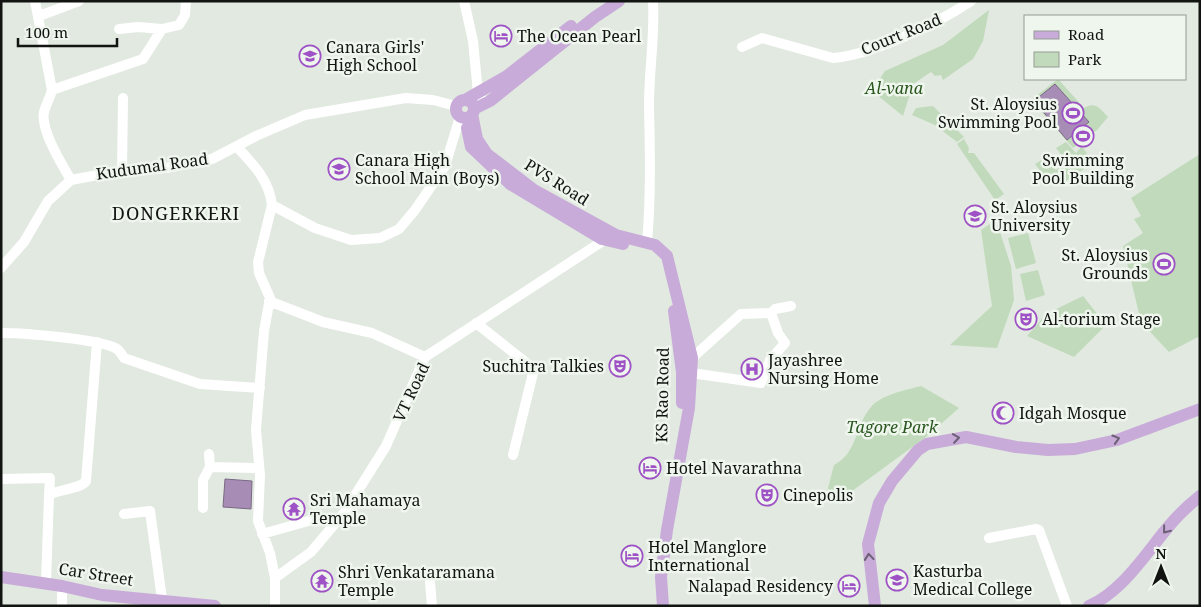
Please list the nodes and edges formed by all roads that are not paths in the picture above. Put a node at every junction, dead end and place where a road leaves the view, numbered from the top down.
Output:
1 (35, 1) edge
2 (79, 1) edge
3 (186, 1) edge
4 (464, 1) edge
5 (605, 1) edge
6 (618, 1) edge
7 (652, 1) edge
8 (971, 1) edge
9 (39, 16) junction
10 (162, 29) junction
11 (119, 30) dead end
12 (742, 47) dead end
13 (52, 90) junction
14 (478, 93) junction
15 (124, 98) dead end
16 (468, 110) junction
17 (237, 147) junction
18 (122, 172) junction
19 (71, 180) junction
20 (272, 205) junction
21 (609, 237) junction
22 (651, 244) junction
23 (1, 268) edge
24 (269, 301) junction
25 (791, 306) dead end
26 (771, 313) junction
27 (476, 323) junction
28 (1, 333) edge
29 (97, 342) junction
30 (425, 357) junction
31 (687, 358) junction
32 (692, 373) junction
33 (260, 388) junction
34 (1200, 409) edge
35 (209, 454) dead end
36 (513, 456) dead end
37 (210, 467) junction
38 (259, 468) junction
39 (1, 479) edge
40 (49, 495) junction
41 (1200, 496) edge
42 (203, 508) dead end
43 (124, 514) dead end
44 (337, 521) junction
45 (262, 534) junction
46 (989, 538) dead end
47 (1, 577) edge
48 (275, 578) junction
49 (430, 582) dead end
50 (46, 583) junction
51 (62, 586) junction
52 (162, 599) junction
53 (62, 606) edge
54 (215, 606) edge
55 (275, 606) edge
56 (432, 606) edge
57 (657, 606) edge
58 (664, 606) edge
59 (875, 606) edge
60 (1067, 606) edge
61 (1089, 606) edge

1 - 9 street
2 - 9 street
3 - 10 street
4 - 14 street
5 - 14 main road
6 - 16 main road
7 - 22 street
8 - 12 street, Court Road
9 - 13 street
10 - 11 street
10 - 13 street
13 - 19 street
14 - 16 main road
15 - 18 street
16 - 17 street, Kudumal Road
16 - 20 street
16 - 21 main road, PVS Road
17 - 18 street, Kudumal Road
17 - 20 street
18 - 19 street, Kudumal Road
19 - 23 street
20 - 24 street
21 - 22 main road, PVS Road
21 - 27 street, VT Road
21 - 31 main road, KS Rao Road
22 - 31 main road
24 - 30 street
24 - 33 street
25 - 26 street
26 - 31 street
26 - 32 street
27 - 30 street, VT Road
27 - 36 street
28 - 29 street
29 - 33 street
29 - 40 street
30 - 44 street, VT Road
31 - 32 main road
31 - 57 main road, KS Rao Road
32 - 58 main road
33 - 38 street
59 -> 34 main road
35 - 37 street
37 - 38 street
37 - 42 street
38 - 45 street
39 - 40 street
40 - 50 street
41 -> 61 main road
43 - 52 street
44 - 45 street
44 - 48 street, VT Road
45 - 48 street
46 - 60 street
47 - 50 main road, Car Street
48 - 55 street
49 - 56 street
50 - 51 main road, Car Street
51 - 52 main road, Car Street
51 - 53 street
52 - 54 main road, Car Street

